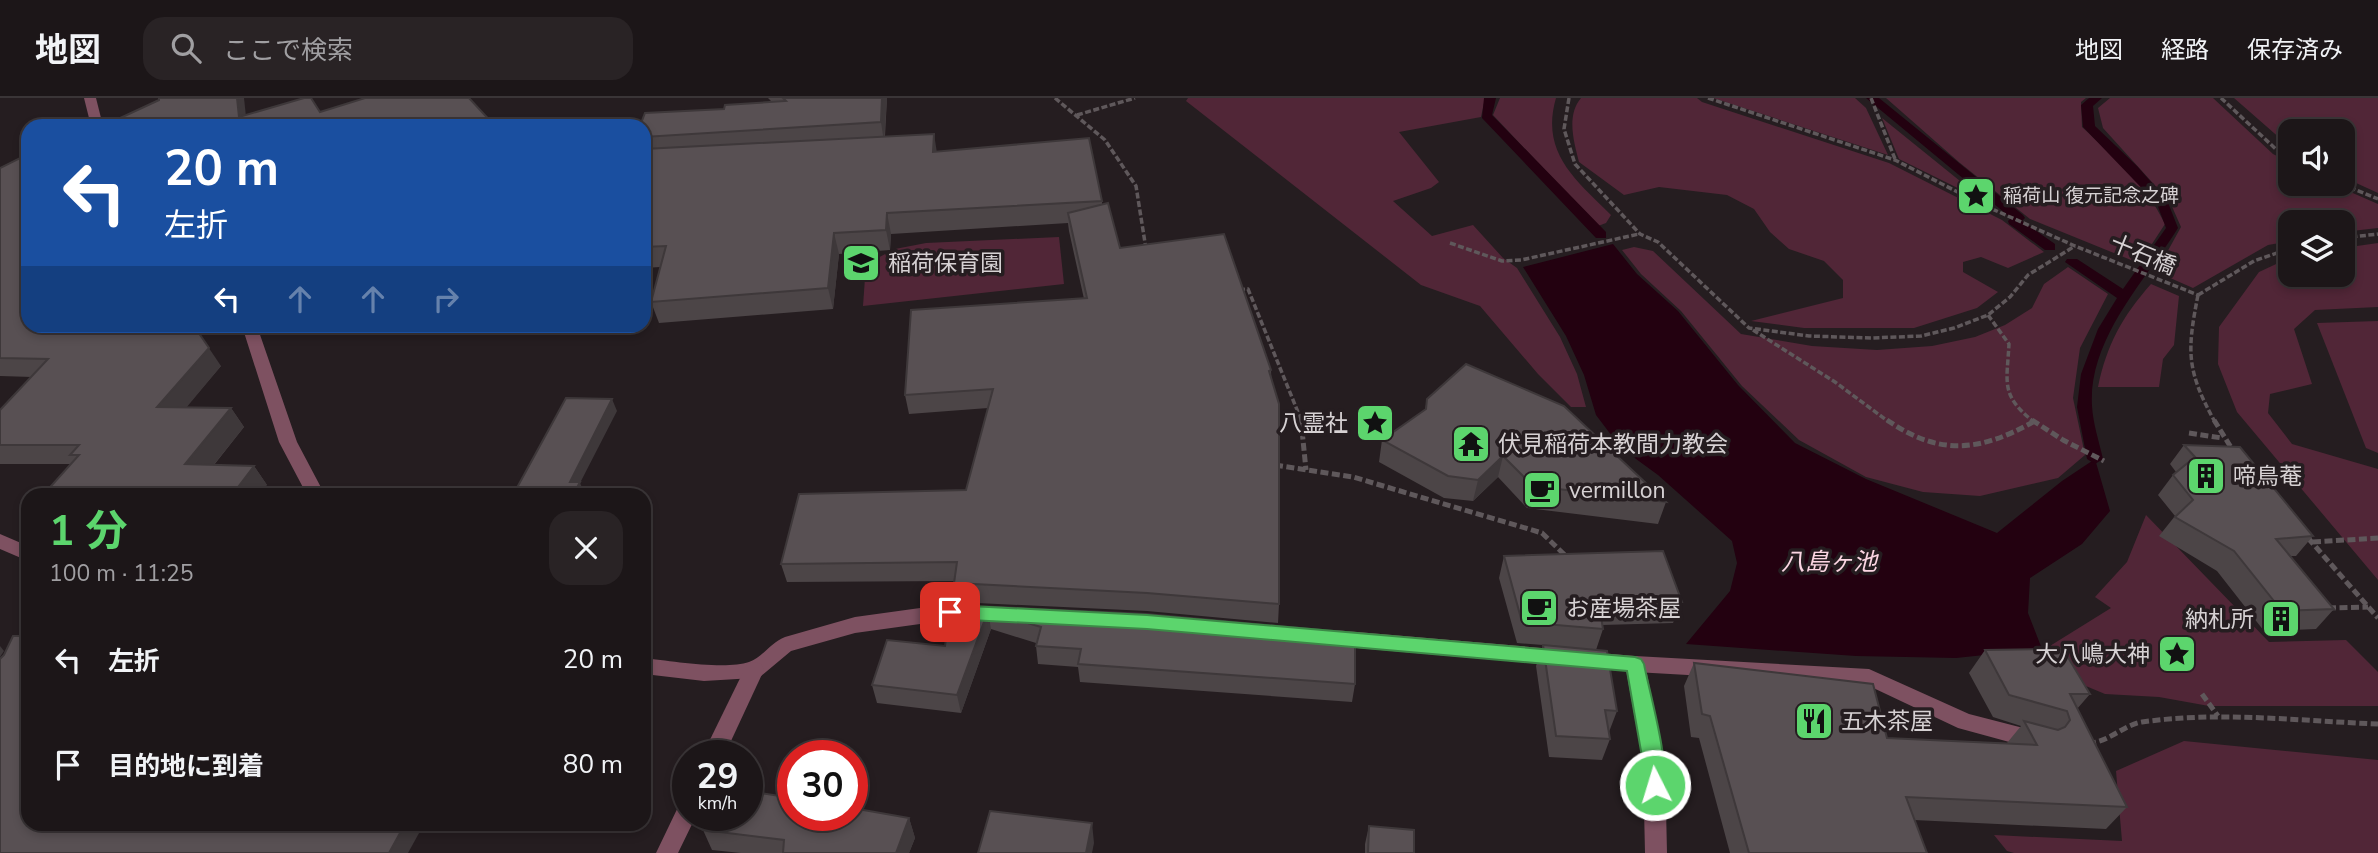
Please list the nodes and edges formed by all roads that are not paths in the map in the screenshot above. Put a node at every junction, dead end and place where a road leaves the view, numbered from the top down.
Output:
1 (90, 98) edge
2 (95, 119) edge
3 (251, 333) edge
4 (312, 488) edge
5 (0, 541) edge
6 (21, 551) edge
7 (989, 614) edge
8 (1314, 636) edge
9 (1635, 664) junction
10 (651, 667) edge
11 (754, 670) junction
12 (721, 740) edge
13 (2039, 741) edge
14 (678, 831) edge
15 (667, 853) edge
16 (1656, 853) edge

1 - 2 street
3 - 4 street
5 - 6 street
7 - 11 street
8 - 9 street
9 - 13 street
9 - 16 street
10 - 11 street
11 - 12 street
14 - 15 street

